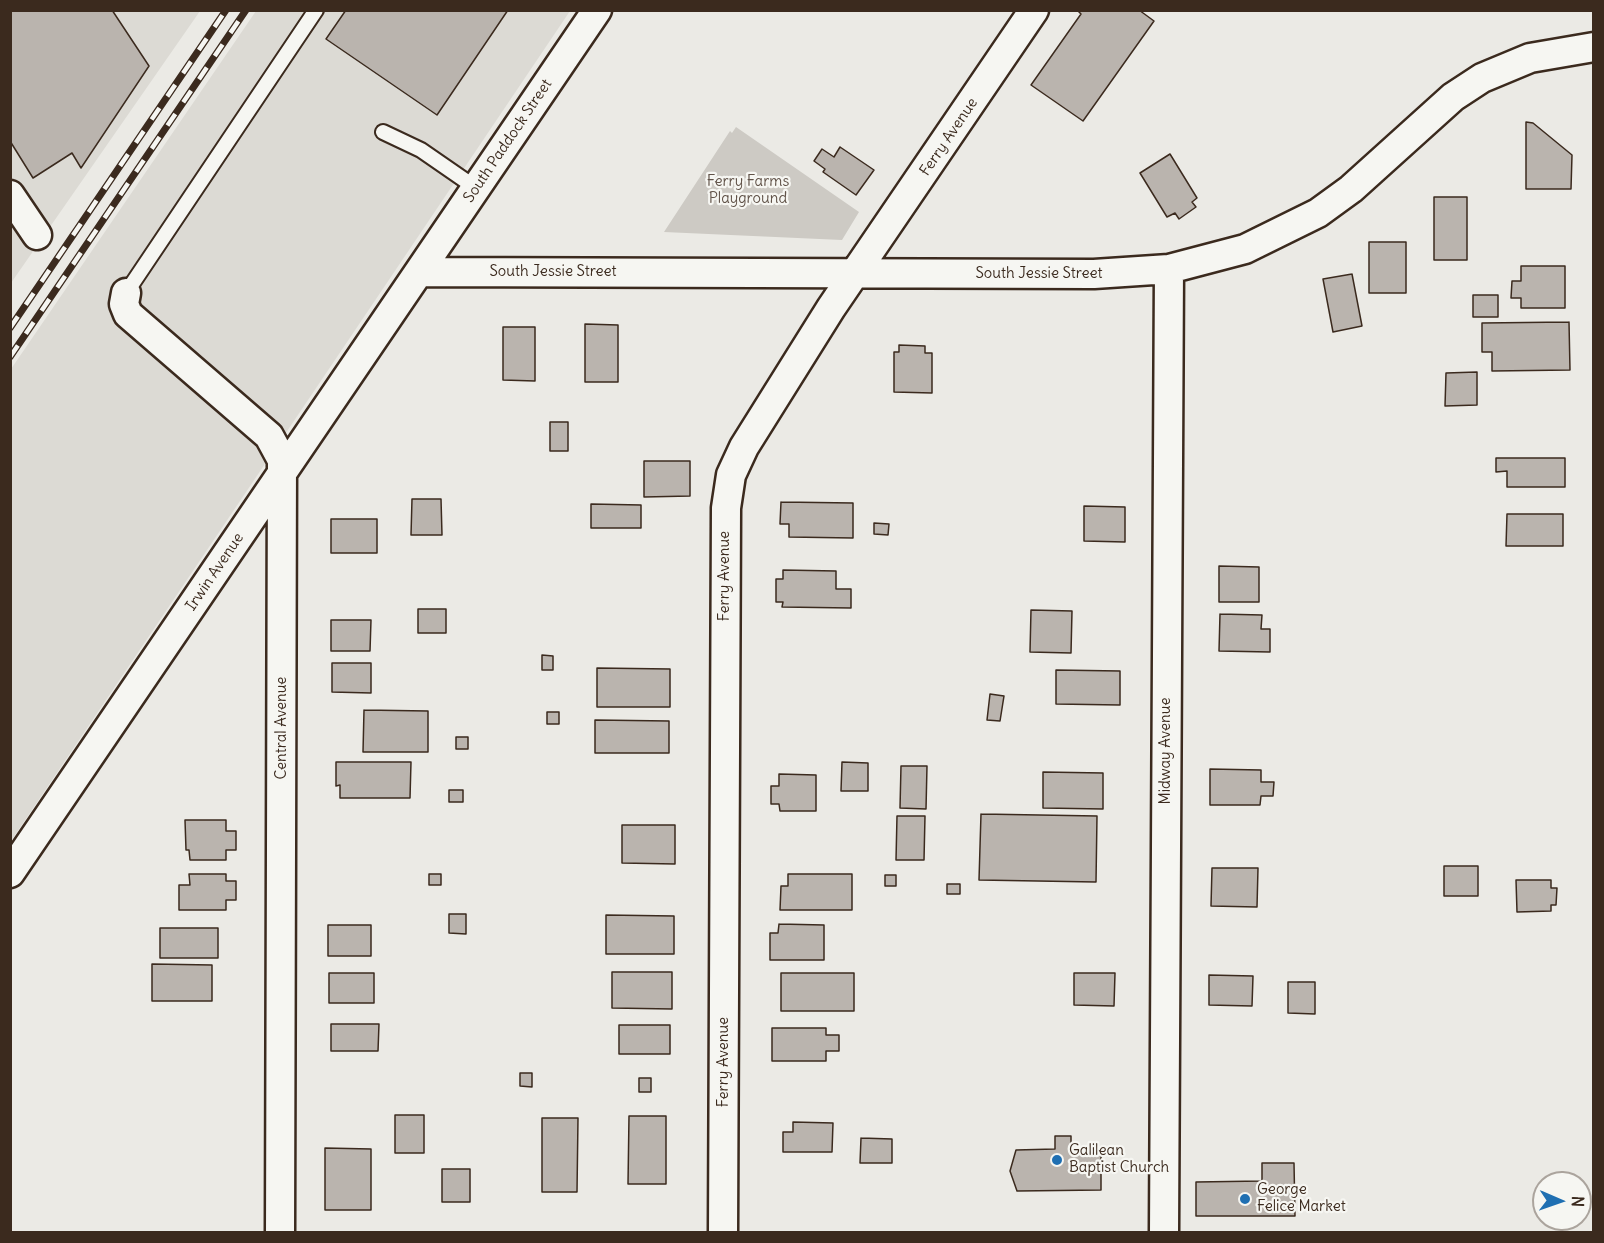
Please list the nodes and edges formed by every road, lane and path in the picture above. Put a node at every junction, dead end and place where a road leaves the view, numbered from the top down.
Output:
1 (316, 10) edge
2 (597, 10) edge
3 (1034, 10) edge
4 (1593, 47) edge
5 (383, 132) dead end
6 (476, 188) junction
7 (11, 199) edge
8 (37, 235) dead end
9 (1168, 269) junction
10 (420, 272) junction
11 (855, 273) junction
12 (126, 293) joint
13 (282, 473) junction
14 (10, 873) edge
15 (280, 1233) edge
16 (723, 1233) edge
17 (1164, 1233) edge

1 - 12 lane
2 - 6 street, South Paddock Street
3 - 11 street, Ferry Avenue
4 - 9 street, South Jessie Street
5 - 6 lane
6 - 10 street, South Paddock Street
7 - 8 street
9 - 11 street, South Jessie Street
9 - 17 street, Midway Avenue
10 - 11 street, South Jessie Street
10 - 13 street, Irwin Avenue
11 - 16 street, Ferry Avenue
12 - 13 street, Central Avenue
13 - 14 street, Irwin Avenue
13 - 15 street, Central Avenue

